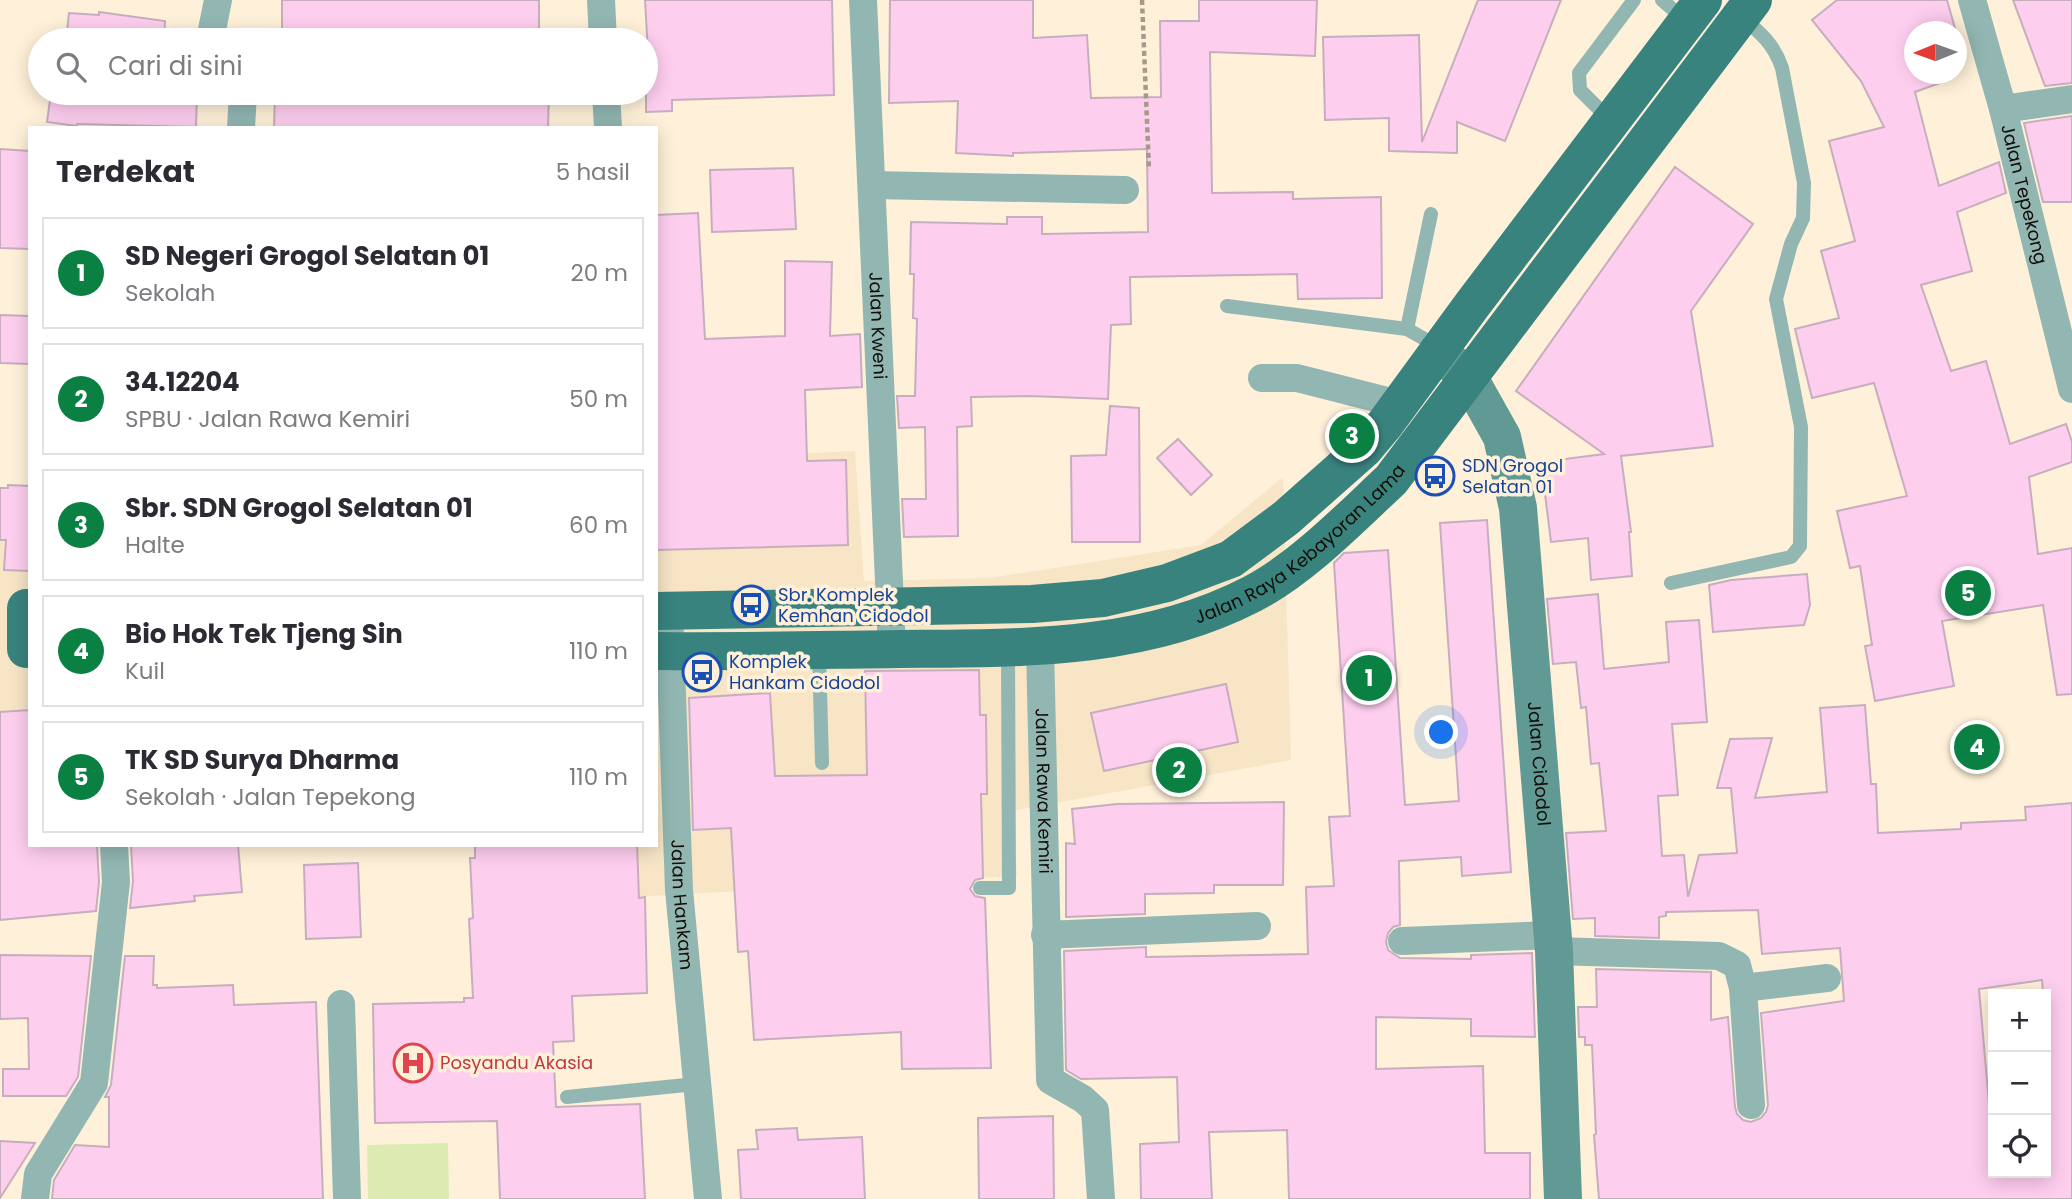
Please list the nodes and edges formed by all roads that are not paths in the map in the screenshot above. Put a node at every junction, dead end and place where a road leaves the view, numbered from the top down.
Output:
1 (218, 0) edge
2 (601, 0) edge
3 (863, 0) edge
4 (1634, 0) edge
5 (1972, 0) edge
6 (1684, 7) edge
7 (1746, 8) edge
8 (212, 28) edge
9 (602, 28) edge
10 (2072, 99) edge
11 (242, 105) edge
12 (607, 105) edge
13 (2003, 109) junction
14 (1611, 121) junction
15 (241, 126) edge
16 (608, 126) edge
17 (872, 185) junction
18 (1125, 190) road end
19 (1431, 214) dead end
20 (1227, 306) dead end
21 (1407, 329) junction
22 (1438, 351) junction
23 (2067, 355) edge
24 (1262, 378) dead end
25 (1469, 378) junction
26 (2072, 389) edge
27 (1399, 404) junction
28 (1242, 576) junction
29 (1671, 583) dead end
30 (891, 607) junction
31 (19, 608) edge
32 (663, 611) edge
33 (1104, 616) junction
34 (1024, 648) junction
35 (19, 649) edge
36 (892, 649) junction
37 (819, 650) junction
38 (663, 651) edge
39 (822, 764) dead end
40 (114, 847) edge
41 (980, 888) dead end
42 (1257, 926) dead end
43 (1045, 934) junction
44 (1402, 941) dead end
45 (1553, 943) junction
46 (1827, 978) dead end
47 (1743, 988) junction
48 (341, 1004) dead end
49 (696, 1084) junction
50 (567, 1097) dead end
51 (1751, 1105) dead end
52 (35, 1199) edge
53 (347, 1199) edge
54 (708, 1199) edge
55 (1101, 1199) edge
56 (1563, 1199) edge

1 - 8 street
2 - 9 street
3 - 17 street, Jalan Kweni
4 - 14 lane
5 - 13 street, Jalan Tepekong
6 - 14 main road, Jalan Raya Kebayoran Lama
7 - 25 main road, Jalan Raya Kebayoran Lama
7 - 29 lane
10 - 13 street
11 - 15 street
12 - 16 street
13 - 23 street, Jalan Tepekong
14 - 22 main road, Jalan Raya Kebayoran Lama
17 - 18 street
17 - 30 street, Jalan Kweni
19 - 21 lane
20 - 21 lane
21 - 22 lane
22 - 25 street, Jalan Cidodol
22 - 27 main road, Jalan Raya Kebayoran Lama
23 - 26 street, Jalan Tepekong
24 - 27 street
25 - 28 main road, Jalan Raya Kebayoran Lama
25 - 45 street, Jalan Cidodol
27 - 28 main road, Jalan Raya Kebayoran Lama
28 - 33 main road, Jalan Raya Kebayoran Lama
30 - 32 main road, Jalan Raya Kebayoran Lama
30 - 33 main road, Jalan Raya Kebayoran Lama
30 - 36 street, Jalan Kweni
31 - 35 main road
32 - 38 street, Jalan Hankam
33 - 34 main road, Jalan Raya Kebayoran Lama
34 - 36 main road, Jalan Raya Kebayoran Lama
34 - 41 lane
34 - 43 street, Jalan Rawa Kemiri
36 - 37 main road, Jalan Raya Kebayoran Lama
37 - 38 main road, Jalan Raya Kebayoran Lama
37 - 39 lane
38 - 49 street, Jalan Hankam
40 - 52 street
42 - 43 street
43 - 55 street, Jalan Rawa Kemiri
44 - 45 street
45 - 47 street
45 - 56 street, Jalan Cidodol
46 - 47 street
47 - 51 street
48 - 53 street
49 - 50 lane
49 - 54 street, Jalan Hankam

